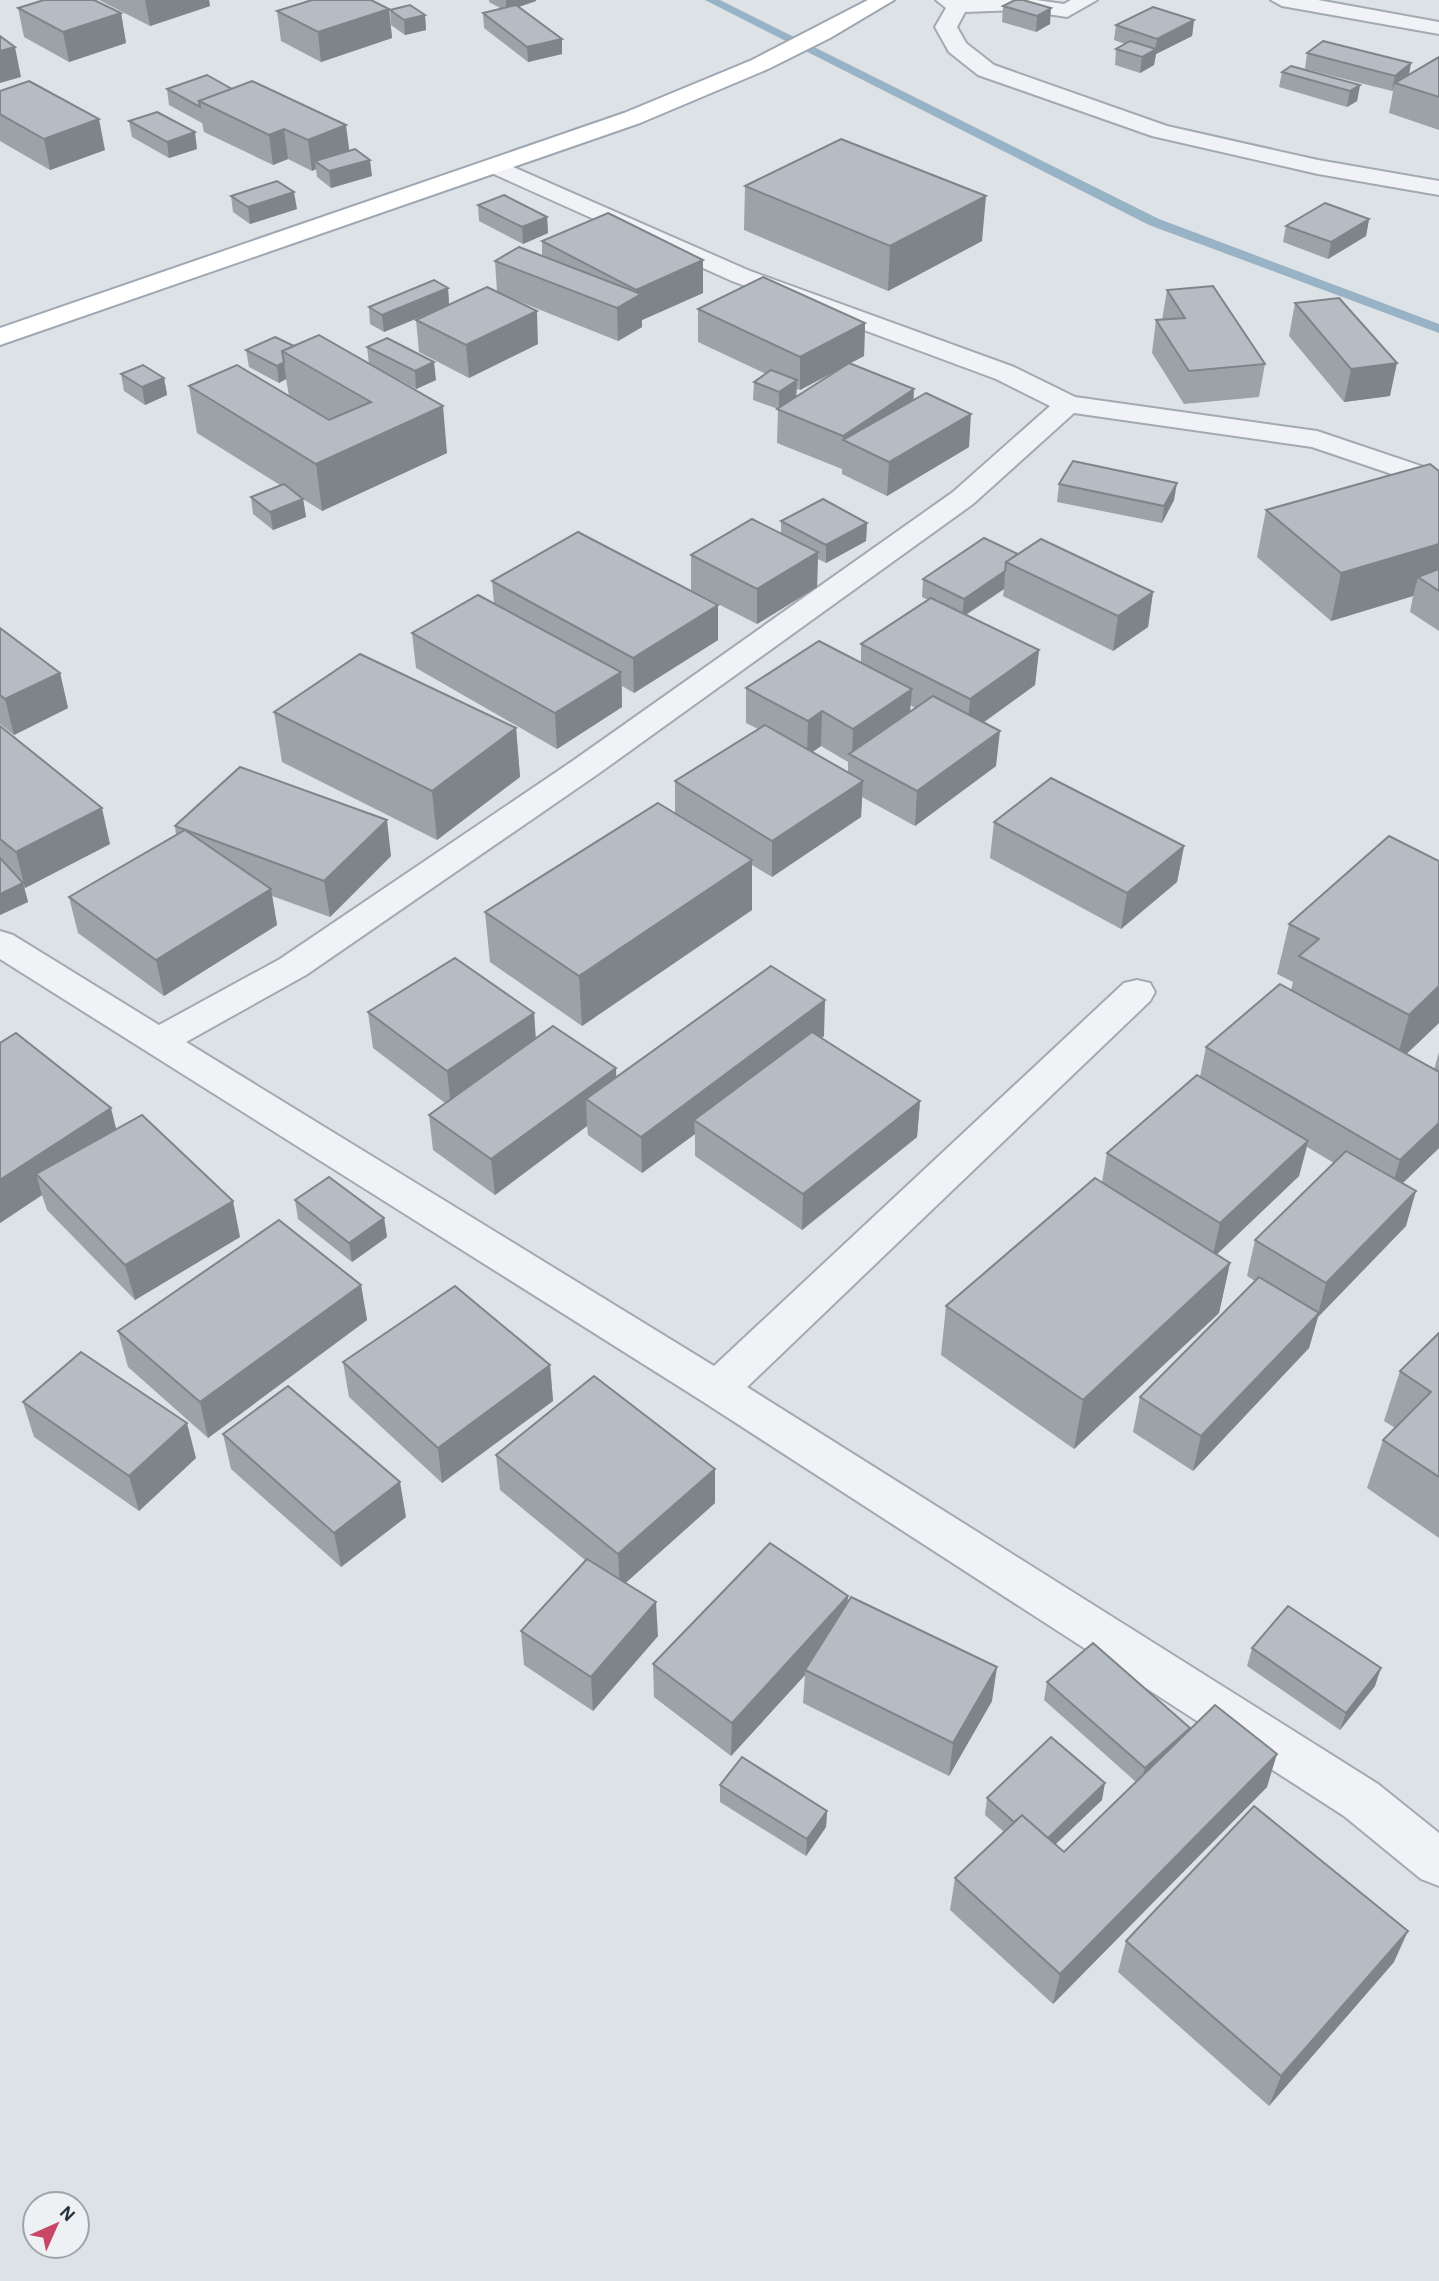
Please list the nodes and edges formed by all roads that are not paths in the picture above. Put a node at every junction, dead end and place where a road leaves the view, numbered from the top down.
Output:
1 (883, 0) edge
2 (1086, 0) edge
3 (1282, 0) edge
4 (953, 3) edge
5 (1439, 28) edge
6 (495, 166) junction
7 (1439, 188) edge
8 (0, 337) edge
9 (1068, 404) junction
10 (1439, 481) edge
11 (0, 943) edge
12 (1137, 992) dead end
13 (160, 1040) junction
14 (717, 1389) junction
15 (1439, 1863) edge

1 - 6 main road
2 - 4 street
3 - 5 street
4 - 7 street
6 - 8 main road
6 - 9 street
9 - 10 street
9 - 13 street
11 - 13 street
12 - 14 street
13 - 14 street
14 - 15 street

